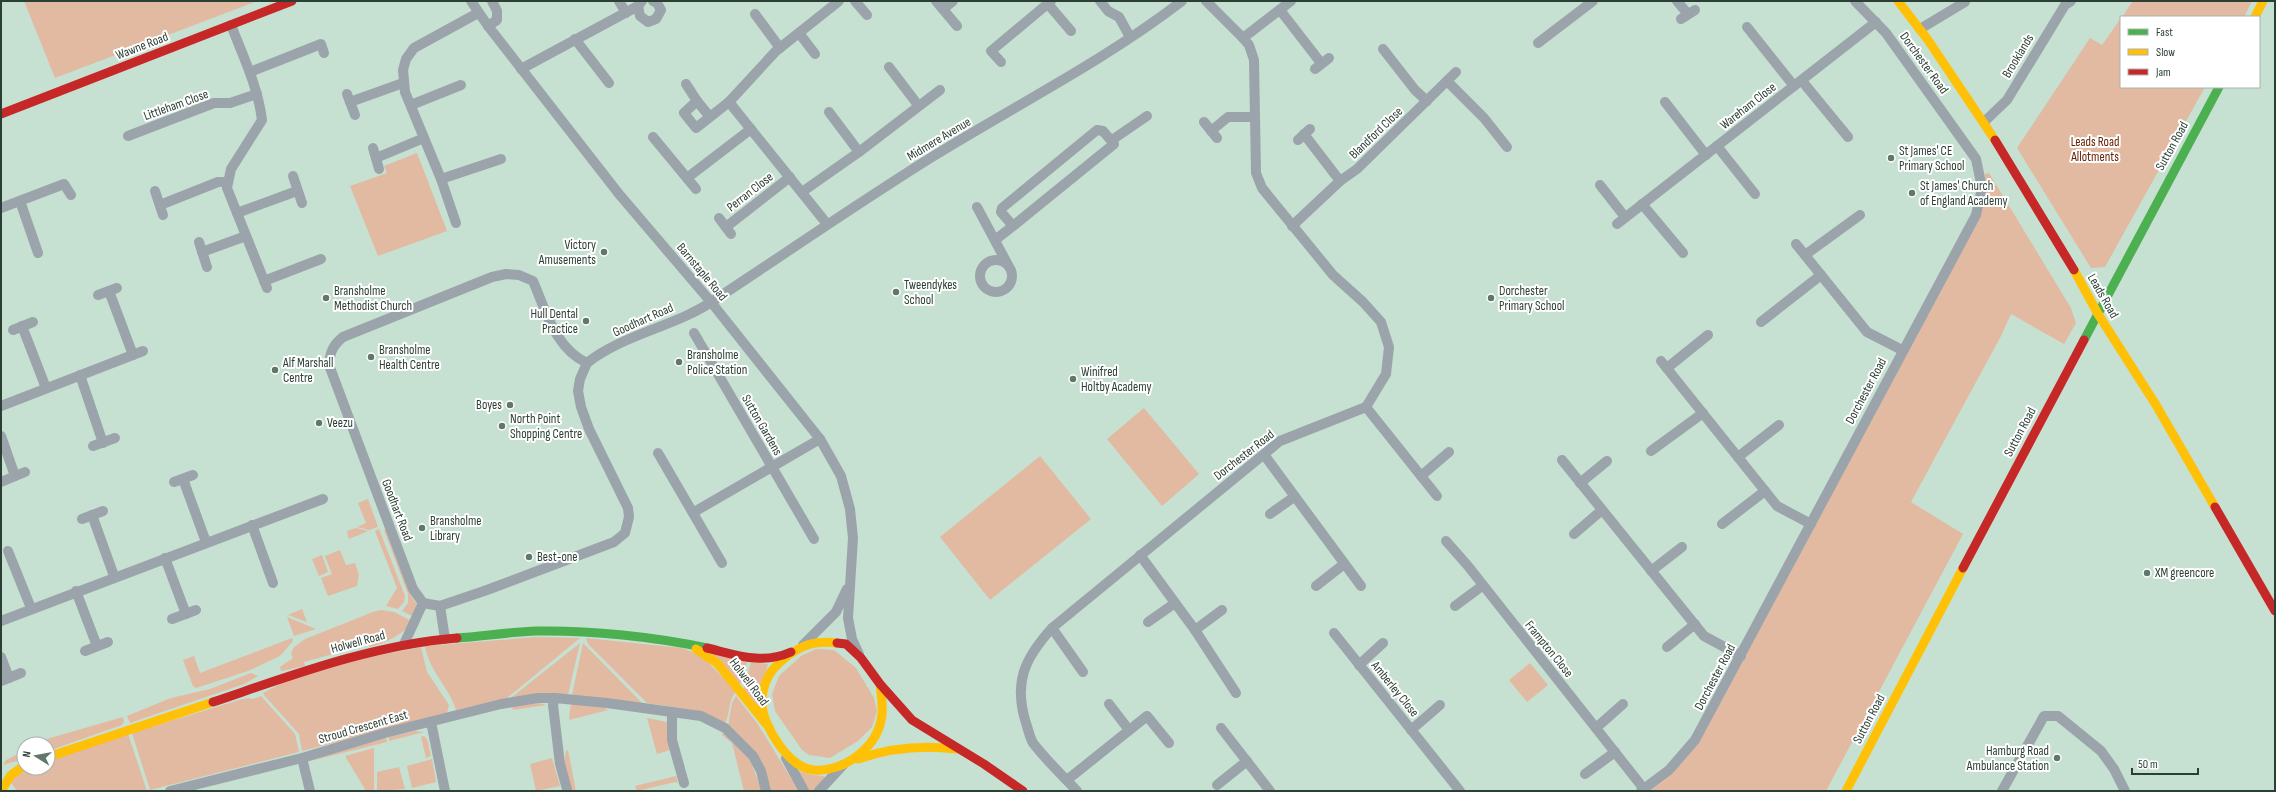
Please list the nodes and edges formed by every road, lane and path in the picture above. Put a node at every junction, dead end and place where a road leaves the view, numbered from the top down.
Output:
1 (471, 1) edge
2 (492, 1) edge
3 (619, 1) edge
4 (653, 1) edge
5 (839, 1) edge
6 (855, 1) edge
7 (936, 1) edge
8 (953, 1) edge
9 (1100, 1) edge
10 (1182, 1) edge
11 (1206, 1) edge
12 (1292, 1) edge
13 (1593, 1) edge
14 (1677, 1) edge
15 (1855, 1) edge
16 (1898, 1) edge
17 (2071, 1) edge
18 (2263, 1) edge
19 (288, 2) edge
20 (1049, 3) edge
21 (1958, 3) edge
22 (640, 4) edge
23 (943, 9) junction
24 (1280, 10) junction
25 (478, 13) junction
26 (626, 13) junction
27 (755, 14) dead end
28 (1688, 14) dead end
29 (867, 15) dead end
30 (2256, 16) edge
31 (1876, 22) junction
32 (231, 25) junction
33 (488, 26) junction
34 (957, 26) dead end
35 (1748, 27) dead end
36 (1920, 29) junction
37 (1071, 31) dead end
38 (799, 33) junction
39 (1130, 37) junction
40 (1243, 38) junction
41 (575, 39) junction
42 (1538, 44) dead end
43 (780, 48) junction
44 (1383, 49) dead end
45 (324, 53) dead end
46 (815, 54) dead end
47 (1001, 62) dead end
48 (1322, 63) dead end
49 (889, 67) dead end
50 (522, 69) junction
51 (250, 72) junction
52 (1456, 72) dead end
53 (1447, 81) junction
54 (403, 83) junction
55 (609, 83) dead end
56 (1798, 83) junction
57 (686, 84) dead end
58 (461, 85) dead end
59 (2218, 88) edge
60 (940, 90) dead end
61 (257, 94) junction
62 (697, 101) junction
63 (1427, 101) junction
64 (729, 102) junction
65 (1665, 102) dead end
66 (410, 104) junction
67 (918, 105) junction
68 (829, 112) dead end
69 (1, 114) edge
70 (355, 115) dead end
71 (1147, 116) dead end
72 (710, 117) junction
73 (1254, 117) junction
74 (1204, 122) dead end
75 (1984, 122) junction
76 (751, 129) junction
77 (1304, 134) dead end
78 (128, 136) dead end
79 (653, 137) dead end
80 (1848, 137) dead end
81 (424, 138) junction
82 (1112, 140) junction
83 (1717, 146) junction
84 (1507, 147) dead end
85 (859, 152) junction
86 (1706, 155) junction
87 (501, 159) dead end
88 (380, 169) dead end
89 (293, 176) dead end
90 (687, 178) junction
91 (790, 178) junction
92 (441, 179) junction
93 (1340, 181) junction
94 (227, 182) junction
95 (1600, 185) dead end
96 (696, 190) dead end
97 (155, 191) dead end
98 (297, 191) junction
99 (802, 192) junction
100 (1755, 194) dead end
101 (71, 195) dead end
102 (20, 201) junction
103 (302, 203) dead end
104 (160, 204) junction
105 (1642, 204) junction
106 (977, 207) dead end
107 (1, 208) edge
108 (237, 213) junction
109 (1860, 215) dead end
110 (163, 216) dead end
111 (1626, 217) junction
112 (719, 218) dead end
113 (456, 223) dead end
114 (827, 224) junction
115 (1617, 224) dead end
116 (1013, 226) junction
117 (1292, 226) junction
118 (246, 236) junction
119 (995, 240) junction
120 (1796, 244) dead end
121 (38, 253) dead end
122 (1683, 253) dead end
123 (1805, 255) junction
124 (322, 259) dead end
125 (1008, 265) dead end
126 (207, 267) dead end
127 (1821, 275) junction
128 (98, 295) dead end
129 (711, 302) junction
130 (2098, 314) junction
131 (33, 322) dead end
132 (1761, 322) dead end
133 (694, 333) dead end
134 (1708, 335) dead end
135 (1902, 350) junction
136 (143, 351) dead end
137 (133, 355) junction
138 (587, 363) junction
139 (80, 375) junction
140 (46, 388) junction
141 (1, 406) edge
142 (1366, 407) junction
143 (1703, 413) junction
144 (1779, 425) dead end
145 (1, 436) edge
146 (115, 438) dead end
147 (820, 439) junction
148 (103, 442) junction
149 (93, 446) dead end
150 (1652, 451) dead end
151 (1449, 452) dead end
152 (658, 453) dead end
153 (1265, 456) junction
154 (1738, 457) junction
155 (1562, 461) dead end
156 (1607, 461) dead end
157 (772, 468) junction
158 (25, 472) dead end
159 (15, 476) junction
160 (1420, 476) junction
161 (183, 479) dead end
162 (1, 482) edge
163 (1580, 483) junction
164 (1765, 491) junction
165 (1437, 496) dead end
166 (1294, 497) junction
167 (322, 499) dead end
168 (1602, 510) junction
169 (103, 511) dead end
170 (694, 512) junction
171 (1270, 514) dead end
172 (92, 515) junction
173 (82, 519) dead end
174 (1722, 524) dead end
175 (1811, 524) junction
176 (252, 525) junction
177 (1574, 534) dead end
178 (814, 540) dead end
179 (1446, 541) dead end
180 (206, 542) junction
181 (1682, 547) dead end
182 (8, 551) edge
183 (1140, 555) junction
184 (165, 558) junction
185 (722, 563) dead end
186 (1344, 564) junction
187 (1652, 571) junction
188 (114, 576) junction
189 (274, 582) dead end
190 (848, 585) junction
191 (1316, 586) dead end
192 (1361, 586) dead end
193 (1482, 586) junction
194 (76, 592) junction
195 (423, 603) junction
196 (1175, 603) junction
197 (440, 606) junction
198 (1455, 606) dead end
199 (31, 608) junction
200 (1222, 610) dead end
201 (2275, 610) edge
202 (172, 619) dead end
203 (1, 621) edge
204 (1148, 622) dead end
205 (1695, 624) junction
206 (1052, 628) junction
207 (1195, 630) junction
208 (1334, 633) dead end
209 (445, 639) junction
210 (108, 642) dead end
211 (1383, 643) dead end
212 (404, 644) junction
213 (688, 644) junction
214 (803, 645) junction
215 (97, 646) junction
216 (1667, 647) dead end
217 (85, 651) dead end
218 (791, 652) junction
219 (1741, 656) junction
220 (1, 657) edge
221 (861, 658) junction
222 (1359, 665) junction
223 (1083, 672) dead end
224 (21, 673) dead end
225 (5, 679) edge
226 (880, 684) junction
227 (1236, 693) dead end
228 (555, 698) junction
229 (1109, 704) dead end
230 (1624, 704) dead end
231 (1440, 705) dead end
232 (672, 712) junction
233 (431, 722) junction
234 (768, 725) junction
235 (1221, 728) dead end
236 (1596, 728) junction
237 (1129, 730) junction
238 (1412, 730) junction
239 (1169, 743) dead end
240 (779, 747) junction
241 (962, 750) junction
242 (1615, 752) junction
243 (56, 754) edge
244 (302, 758) junction
245 (854, 760) junction
246 (1247, 761) junction
247 (843, 765) junction
248 (16, 766) edge
249 (1, 769) edge
250 (16, 771) edge
251 (1585, 774) dead end
252 (1066, 780) junction
253 (684, 783) dead end
254 (1217, 785) dead end
255 (186, 789) edge
256 (1, 790) edge
257 (567, 790) dead end
258 (1642, 790) edge
259 (170, 791) edge
260 (310, 791) edge
261 (445, 791) edge
262 (766, 791) edge
263 (804, 791) edge
264 (819, 791) edge
265 (1023, 791) edge
266 (1077, 791) edge
267 (1270, 791) edge
268 (1460, 791) edge
269 (1846, 791) edge
270 (2002, 791) edge
271 (2125, 791) edge

1 - 25 street, Barnstaple Road
2 - 33 street
3 - 26 street
4 - 22 street
5 - 38 street
6 - 29 street
7 - 23 street
8 - 23 street
9 - 39 street
10 - 39 street, Midmere Avenue
11 - 40 street
12 - 24 street
13 - 42 street
14 - 28 street
15 - 31 street, Dorchester Road
16 - 36 street, Leads Road
17 - 75 street, Brooklands
18 - 30 street
19 - 32 street, Wawne Road
20 - 37 street
20 - 47 street
21 - 36 street
22 - 26 street
23 - 34 street
24 - 40 street
24 - 48 street
25 - 33 street, Barnstaple Road
25 - 54 street
26 - 41 street
27 - 43 street
31 - 56 street, Wareham Close
31 - 135 street, Dorchester Road
32 - 51 street
32 - 69 street, Wawne Road
33 - 50 street, Barnstaple Road
35 - 56 street, Wareham Close
36 - 75 street, Leads Road
38 - 43 street
38 - 46 street
39 - 114 street, Midmere Avenue
40 - 73 street
41 - 50 street
41 - 55 street
43 - 64 street
44 - 63 street
45 - 51 street
49 - 67 street
50 - 129 street, Barnstaple Road
51 - 61 street
52 - 53 street, Blandford Close
53 - 63 street, Blandford Close
53 - 84 street
54 - 66 street
54 - 70 street
56 - 80 street, Wareham Close
56 - 83 street, Wareham Close
57 - 62 street
58 - 66 street
59 - 130 street, Sutton Road
60 - 67 street
61 - 78 street, Littleham Close
61 - 94 street
62 - 72 street
62 - 72 street
63 - 93 street, Blandford Close
64 - 72 street
64 - 76 street, Perran Close
65 - 86 street
66 - 81 street
67 - 85 street
68 - 85 street
71 - 82 street
73 - 74 street
73 - 117 street
75 - 130 street, Leads Road
76 - 90 street
76 - 91 street, Perran Close
77 - 93 street
79 - 90 street
81 - 88 street
81 - 92 street
82 - 116 street
82 - 116 street
83 - 86 street, Wareham Close
83 - 100 street, Wareham Close
85 - 99 street
86 - 105 street, Wareham Close
87 - 92 street
89 - 98 street
90 - 96 street
91 - 99 street, Perran Close
91 - 112 street, Perran Close
92 - 113 street
93 - 117 street, Blandford Close
94 - 104 street
94 - 108 street
95 - 111 street
97 - 104 street
98 - 103 street
98 - 108 street
99 - 114 street, Perran Close
101 - 102 street
102 - 107 street
102 - 121 street
104 - 110 street
105 - 111 street, Wareham Close
105 - 122 street
106 - 119 street
108 - 118 street
109 - 123 street
111 - 115 street, Wareham Close
114 - 129 street, Midmere Avenue
116 - 119 street
117 - 142 street
118 - 124 street
118 - 126 street
119 - 125 street
120 - 123 street
123 - 127 street
127 - 132 street
127 - 135 street
128 - 137 street
129 - 138 street, Goodhart Road
129 - 147 street, Barnstaple Road
130 - 201 street, Leads Road
130 - 269 street, Sutton Road
131 - 140 street
133 - 157 street, Sutton Gardens
134 - 143 street
135 - 175 street, Dorchester Road
136 - 137 street
137 - 139 street
138 - 195 street, Goodhart Road
138 - 197 street
139 - 140 street
139 - 148 street
140 - 141 street
142 - 153 street, Dorchester Road
142 - 160 street
143 - 150 street
143 - 154 street
144 - 154 street
145 - 159 street
146 - 148 street
147 - 157 street, Sutton Gardens
147 - 190 street, Barnstaple Road
148 - 149 street
151 - 160 street
152 - 170 street
153 - 166 street
153 - 183 street, Dorchester Road
154 - 164 street
155 - 163 street
156 - 163 street
157 - 170 street, Sutton Gardens
157 - 178 street, Sutton Gardens
158 - 159 street
159 - 162 street
160 - 165 street
161 - 180 street
163 - 168 street
164 - 174 street
164 - 175 street
166 - 171 street
166 - 186 street
167 - 176 street
168 - 177 street
168 - 187 street
169 - 172 street
170 - 185 street
172 - 173 street
172 - 188 street
175 - 219 street, Dorchester Road
176 - 180 street
176 - 189 street
179 - 193 street, Frampton Close
180 - 184 street
181 - 187 street
182 - 199 street
183 - 196 street
183 - 206 street, Dorchester Road
184 - 188 street
184 - 202 street
186 - 191 street
186 - 192 street
187 - 205 street
188 - 194 street
190 - 214 street, Barnstaple Road
190 - 221 street, Barnstaple Road
193 - 198 street
193 - 236 street, Frampton Close
194 - 199 street
194 - 215 street
195 - 197 street
195 - 212 street
196 - 204 street
196 - 207 street
197 - 209 street
199 - 203 street
200 - 207 street
205 - 216 street
205 - 219 street
206 - 223 street
206 - 252 street, Dorchester Road
207 - 227 street
208 - 222 street, Amberley Close
209 - 212 street, Holwell Road
209 - 213 street, Holwell Road
210 - 215 street
211 - 222 street, Amberley Close
212 - 243 street, Holwell Road
213 - 218 street, Holwell Road
213 - 234 street, Holwell Road
214 - 218 street
214 - 221 street
215 - 217 street
218 - 234 street
219 - 258 street, Dorchester Road
220 - 225 street
221 - 226 street
222 - 238 street, Amberley Close
224 - 225 street
226 - 241 street
226 - 245 street
228 - 232 street, Stroud Crescent East
228 - 233 street, Stroud Crescent East
228 - 257 street
229 - 237 street
230 - 236 street
231 - 238 street, Amberley Close
232 - 253 street
232 - 262 street, Stroud Crescent East
233 - 244 street, Stroud Crescent East
233 - 261 street
234 - 240 street
235 - 246 street
236 - 242 street, Frampton Close
237 - 239 street
237 - 252 street
238 - 268 street, Amberley Close
240 - 247 street
240 - 263 street
241 - 245 street
241 - 265 street
242 - 251 street
242 - 258 street, Frampton Close
244 - 255 street, Stroud Crescent East
244 - 260 street
245 - 247 street
246 - 254 street
246 - 267 street
247 - 264 street
248 - 249 street
250 - 256 street
252 - 266 street, Dorchester Road
255 - 259 street, Stroud Crescent East
270 - 271 street

